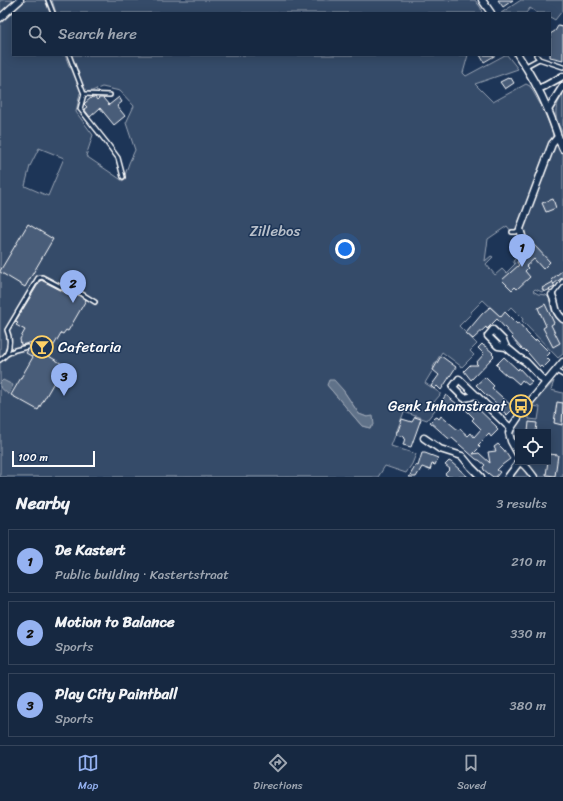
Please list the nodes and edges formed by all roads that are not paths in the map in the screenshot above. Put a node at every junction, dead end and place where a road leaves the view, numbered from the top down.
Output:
1 (20, 0) edge
2 (48, 0) edge
3 (482, 0) edge
4 (53, 12) edge
5 (490, 12) edge
6 (0, 18) edge
7 (69, 56) edge
8 (519, 56) edge
9 (536, 56) edge
10 (538, 60) junction
11 (526, 66) junction
12 (563, 67) edge
13 (563, 76) edge
14 (563, 86) edge
15 (538, 89) junction
16 (84, 94) junction
17 (110, 95) dead end
18 (548, 110) junction
19 (558, 137) junction
20 (563, 148) edge
21 (123, 177) dead end
22 (520, 229) junction
23 (512, 232) dead end
24 (522, 236) dead end
25 (563, 281) edge
26 (552, 295) joint
27 (95, 302) dead end
28 (563, 319) edge
29 (27, 347) dead end
30 (506, 347) dead end
31 (7, 354) junction
32 (0, 360) edge
33 (563, 362) edge
34 (556, 370) junction
35 (563, 375) edge
36 (546, 382) junction
37 (475, 395) dead end
38 (511, 428) junction
39 (424, 438) dead end
40 (515, 448) edge
41 (517, 465) edge
42 (524, 465) edge
43 (481, 477) edge
44 (508, 477) edge
45 (534, 477) edge

1 - 6 street
2 - 4 lane
3 - 5 street
7 - 16 lane
8 - 11 street
9 - 10 lane
10 - 11 lane
10 - 12 lane
11 - 15 street
13 - 15 street
14 - 18 street
15 - 18 street
16 - 17 lane
16 - 21 lane
18 - 19 street
19 - 20 street
19 - 22 street
22 - 23 lane
22 - 24 street
25 - 26 lane
26 - 28 street
27 - 31 lane
29 - 31 lane
30 - 36 street
31 - 32 lane
33 - 34 street
34 - 35 lane
34 - 36 street
36 - 38 street
37 - 38 street
38 - 40 street
39 - 43 street
41 - 44 street
42 - 45 street

